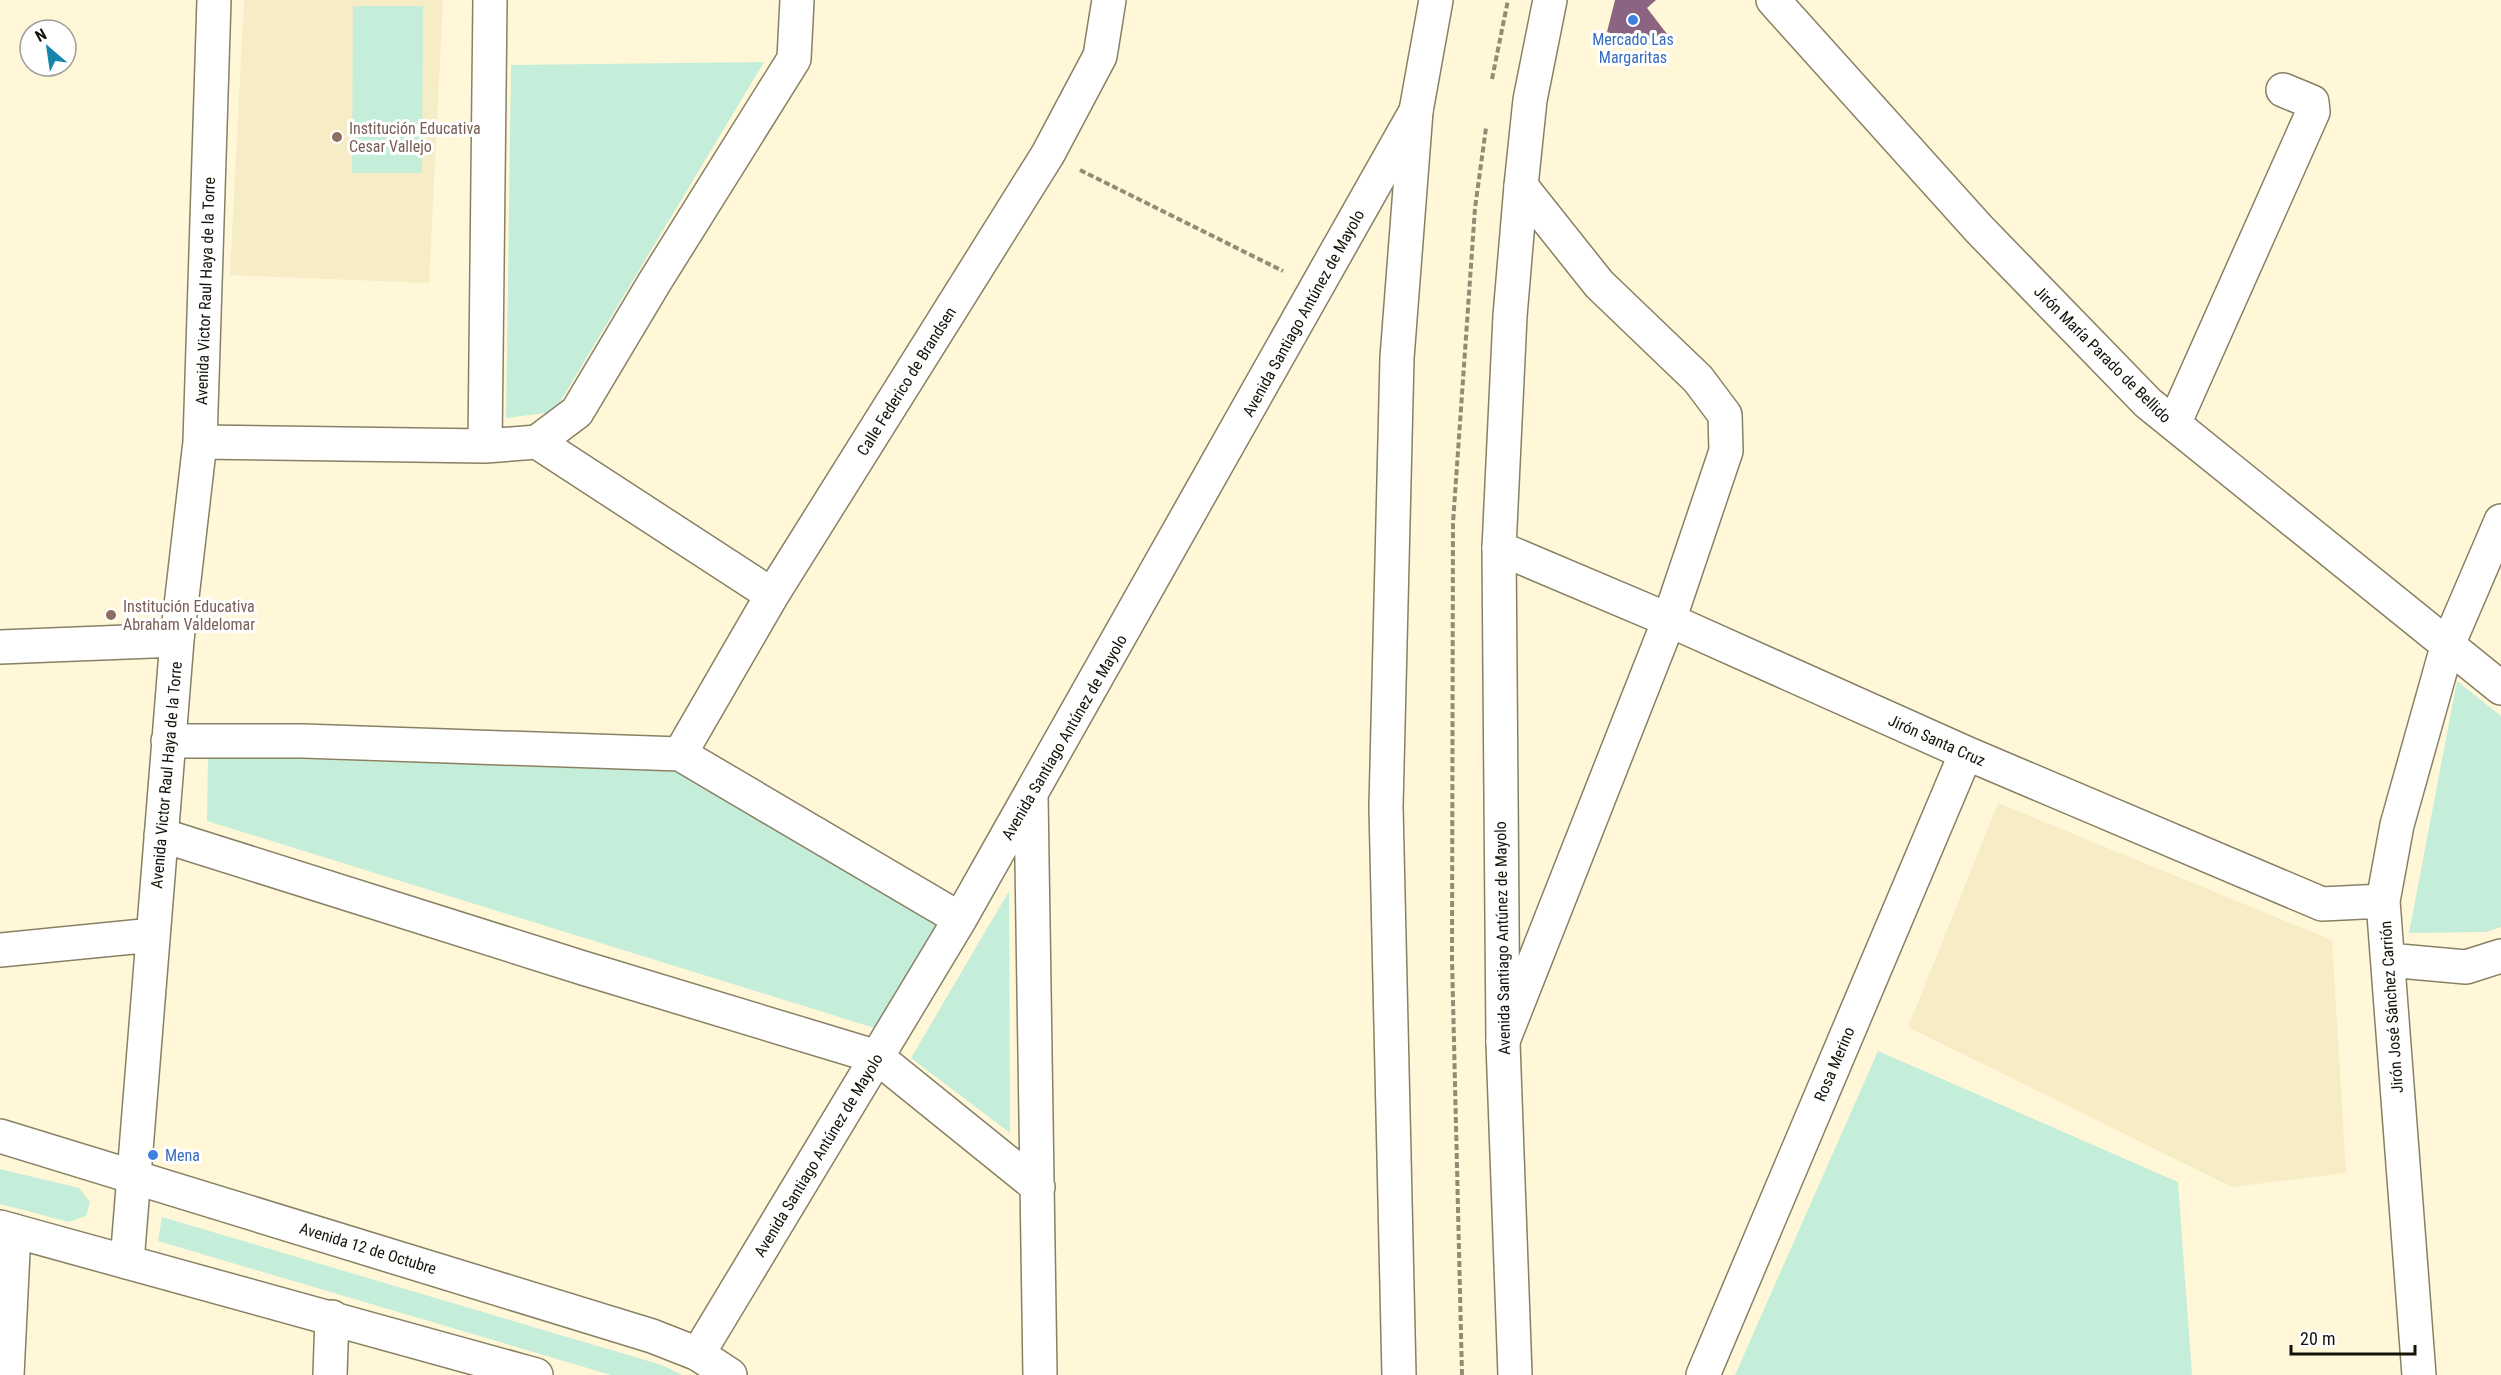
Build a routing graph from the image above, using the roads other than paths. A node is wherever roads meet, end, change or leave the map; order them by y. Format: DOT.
graph roads {
  1 [pos="214,0"];
  2 [pos="489,0"];
  3 [pos="797,0"];
  4 [pos="1109,0"];
  5 [pos="1436,0"];
  6 [pos="1550,0"];
  7 [pos="1773,0"];
  8 [pos="2283,90"];
  9 [pos="1416,111"];
  10 [pos="1521,186"];
  11 [pos="2174,424"];
  12 [pos="200,442"];
  13 [pos="537,442"];
  14 [pos="485,446"];
  15 [pos="2501,521"];
  16 [pos="1499,548"];
  17 [pos="772,595"];
  18 [pos="1669,620"];
  19 [pos="177,639"];
  20 [pos="0,647"];
  21 [pos="2447,647"];
  22 [pos="2501,688"];
  23 [pos="168,741"];
  24 [pos="1966,753"];
  25 [pos="680,754"];
  26 [pos="1031,796"];
  27 [pos="161,835"];
  28 [pos="2383,901"];
  29 [pos="960,919"];
  30 [pos="153,934"];
  31 [pos="0,950"];
  32 [pos="2501,956"];
  33 [pos="2388,960"];
  34 [pos="1503,1043"];
  35 [pos="876,1057"];
  36 [pos="0,1136"];
  37 [pos="134,1176"];
  38 [pos="1038,1187"];
  39 [pos="7,1229"];
  40 [pos="127,1262"];
  41 [pos="332,1317"];
  42 [pos="698,1354"];
  43 [pos="7,1375"];
  44 [pos="330,1375"];
  45 [pos="536,1375"];
  46 [pos="730,1375"];
  47 [pos="1040,1375"];
  48 [pos="1399,1375"];
  49 [pos="1515,1375"];
  50 [pos="1703,1375"];
  51 [pos="2419,1375"];
  1 -- 12 [label="street, Avenida Victor Raul Haya de la Torre"];
  2 -- 14 [label="street"];
  3 -- 13 [label="street"];
  4 -- 17 [label="street, Calle Federico de Brandsen"];
  5 -- 9 [label="street, Avenida Santiago Antúnez de Mayolo"];
  6 -- 10 [label="street, Avenida Santiago Antúnez de Mayolo"];
  7 -- 11 [label="street, Jirón María Parado de Bellido"];
  8 -- 11 [label="street"];
  9 -- 26 [label="street, Avenida Santiago Antúnez de Mayolo"];
  9 -- 48 [label="street, Avenida Santiago Antúnez de Mayolo"];
  10 -- 16 [label="street, Avenida Santiago Antúnez de Mayolo"];
  10 -- 18 [label="street"];
  11 -- 21 [label="street, Jirón María Parado de Bellido"];
  12 -- 14 [label="street"];
  12 -- 19 [label="street, Avenida Victor Raul Haya de la Torre"];
  13 -- 14 [label="street"];
  13 -- 17 [label="street"];
  15 -- 21 [label="street, Jirón José Sánchez Carrión"];
  16 -- 18 [label="street, Jirón Santa Cruz"];
  16 -- 34 [label="street, Avenida Santiago Antúnez de Mayolo"];
  17 -- 25 [label="street, Calle Federico de Brandsen"];
  18 -- 24 [label="street, Jirón Santa Cruz"];
  18 -- 34 [label="street"];
  19 -- 20 [label="street"];
  19 -- 23 [label="street, Avenida Victor Raul Haya de la Torre"];
  21 -- 22 [label="street, Jirón María Parado de Bellido"];
  21 -- 28 [label="street, Jirón José Sánchez Carrión"];
  23 -- 25 [label="street"];
  23 -- 27 [label="street, Avenida Victor Raul Haya de la Torre"];
  24 -- 28 [label="street, Jirón Santa Cruz"];
  24 -- 50 [label="street, Rosa Merino"];
  25 -- 29 [label="street"];
  26 -- 29 [label="street, Avenida Santiago Antúnez de Mayolo"];
  26 -- 38 [label="street"];
  27 -- 30 [label="street, Avenida Victor Raul Haya de la Torre"];
  27 -- 35 [label="street"];
  28 -- 33 [label="street, Jirón José Sánchez Carrión"];
  29 -- 35 [label="street, Avenida Santiago Antúnez de Mayolo"];
  30 -- 31 [label="street"];
  30 -- 37 [label="street, Avenida Victor Raul Haya de la Torre"];
  32 -- 33 [label="street"];
  33 -- 51 [label="street, Jirón José Sánchez Carrión"];
  34 -- 49 [label="street, Avenida Santiago Antúnez de Mayolo"];
  35 -- 38 [label="street"];
  35 -- 42 [label="street, Avenida Santiago Antúnez de Mayolo"];
  36 -- 37 [label="street, Avenida 12 de Octubre"];
  37 -- 40 [label="street, Avenida Victor Raul Haya de la Torre"];
  37 -- 42 [label="street, Avenida 12 de Octubre"];
  38 -- 47 [label="street"];
  39 -- 40 [label="street"];
  39 -- 43 [label="street"];
  40 -- 41 [label="street"];
  41 -- 44 [label="street"];
  41 -- 45 [label="street"];
  42 -- 46 [label="street, Avenida 12 de Octubre"];
}
